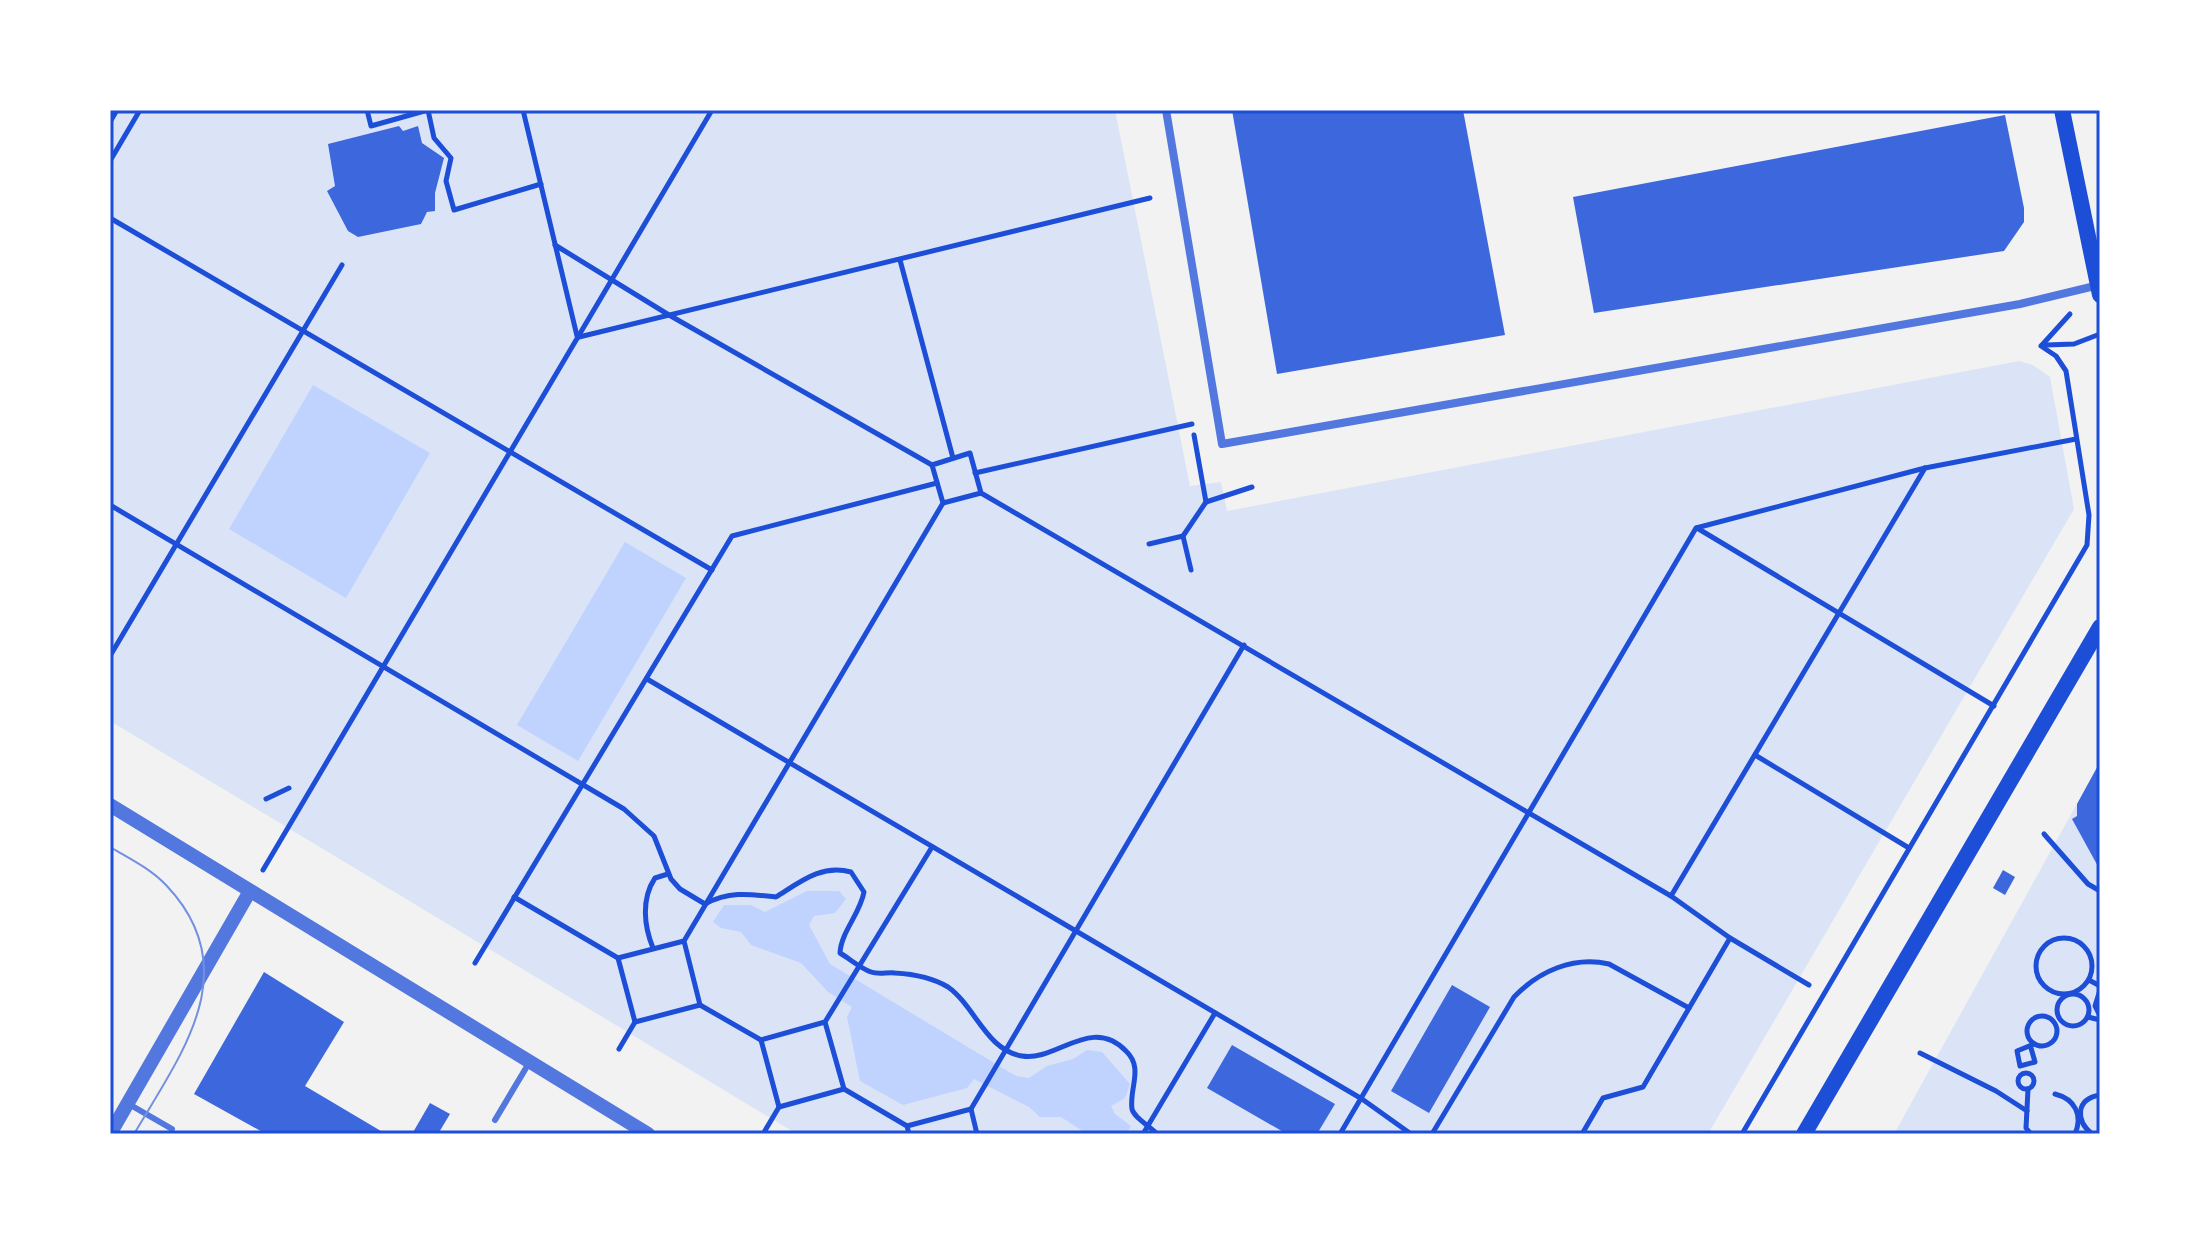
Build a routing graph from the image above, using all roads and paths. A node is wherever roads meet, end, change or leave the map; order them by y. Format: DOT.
graph roads {
  1 [pos="117,110"];
  2 [pos="140,110"];
  3 [pos="367,110"];
  4 [pos="523,110"];
  5 [pos="712,110"];
  6 [pos="1166,110"];
  7 [pos="2062,110"];
  8 [pos="110,122"];
  9 [pos="110,161"];
  10 [pos="541,184"];
  11 [pos="1150,198"];
  12 [pos="110,218"];
  13 [pos="555,245"];
  14 [pos="900,260"];
  15 [pos="342,265"];
  16 [pos="612,279"];
  17 [pos="2099,288"];
  18 [pos="669,315"];
  19 [pos="302,332"];
  20 [pos="2100,334"];
  21 [pos="578,337"];
  22 [pos="1192,424"];
  23 [pos="1194,435"];
  24 [pos="2076,439"];
  25 [pos="509,453"];
  26 [pos="953,458"];
  27 [pos="932,465"];
  28 [pos="1925,468"];
  29 [pos="975,473"];
  30 [pos="937,483"];
  31 [pos="1252,487"];
  32 [pos="981,493"];
  33 [pos="1206,502"];
  34 [pos="943,503"];
  35 [pos="110,505"];
  36 [pos="1696,528"];
  37 [pos="1183,536"];
  38 [pos="1149,544"];
  39 [pos="176,545"];
  40 [pos="712,570"];
  41 [pos="1191,570"];
  42 [pos="1839,612"];
  43 [pos="2100,627"];
  44 [pos="1244,645"];
  45 [pos="110,656"];
  46 [pos="383,668"];
  47 [pos="647,679"];
  48 [pos="1994,706"];
  49 [pos="1755,755"];
  50 [pos="791,763"];
  51 [pos="584,787"];
  52 [pos="289,788"];
  53 [pos="266,799"];
  54 [pos="110,805"];
  55 [pos="1529,813"];
  56 [pos="2044,834"];
  57 [pos="932,847"];
  58 [pos="1909,848"];
  59 [pos="668,874"];
  60 [pos="250,891"];
  61 [pos="2100,891"];
  62 [pos="1671,896"];
  63 [pos="514,897"];
  64 [pos="705,904"];
  65 [pos="1076,930"];
  66 [pos="1730,938"];
  67 [pos="684,941"];
  68 [pos="653,949"];
  69 [pos="618,958"];
  70 [pos="475,963"];
  71 [pos="859,965"];
  72 [pos="2089,980"];
  73 [pos="1809,985"];
  74 [pos="2099,991"];
  75 [pos="2072,994"];
  76 [pos="2087,1000"];
  77 [pos="700,1005"];
  78 [pos="1689,1008"];
  79 [pos="1215,1013"];
  80 [pos="2088,1017"];
  81 [pos="2100,1018"];
  82 [pos="2058,1021"];
  83 [pos="635,1022"];
  84 [pos="825,1022"];
  85 [pos="761,1040"];
  86 [pos="2033,1046"];
  87 [pos="1006,1047"];
  88 [pos="619,1049"];
  89 [pos="1920,1053"];
  90 [pos="529,1063"];
  91 [pos="2026,1070"];
  92 [pos="844,1089"];
  93 [pos="2028,1089"];
  94 [pos="2055,1094"];
  95 [pos="2100,1095"];
  96 [pos="1362,1099"];
  97 [pos="127,1103"];
  98 [pos="779,1107"];
  99 [pos="971,1109"];
  100 [pos="2027,1111"];
  101 [pos="2079,1116"];
  102 [pos="495,1120"];
  103 [pos="1149,1124"];
  104 [pos="907,1126"];
  105 [pos="172,1129"];
  106 [pos="110,1134"];
  107 [pos="648,1134"];
  108 [pos="763,1134"];
  109 [pos="909,1134"];
  110 [pos="977,1134"];
  111 [pos="1143,1134"];
  112 [pos="1157,1134"];
  113 [pos="1340,1134"];
  114 [pos="1411,1134"];
  115 [pos="1432,1134"];
  116 [pos="1582,1134"];
  117 [pos="1742,1134"];
  118 [pos="1804,1134"];
  119 [pos="2031,1134"];
  120 [pos="2075,1134"];
  121 [pos="2092,1134"];
  1 -- 8 [label="path"];
  2 -- 9 [label="path"];
  3 -- 10 [label="path"];
  4 -- 10 [label="path"];
  5 -- 16 [label="path"];
  6 -- 17 [label="street"];
  7 -- 17 [label="main road"];
  10 -- 13 [label="path"];
  11 -- 14 [label="path"];
  12 -- 19 [label="path"];
  13 -- 16 [label="path"];
  13 -- 21 [label="path"];
  14 -- 18 [label="path"];
  14 -- 26 [label="path"];
  15 -- 19 [label="path"];
  16 -- 18 [label="path"];
  16 -- 21 [label="path"];
  18 -- 21 [label="path"];
  18 -- 27 [label="path"];
  19 -- 25 [label="path"];
  19 -- 39 [label="path"];
  20 -- 24 [label="path"];
  21 -- 25 [label="path"];
  22 -- 29 [label="path"];
  23 -- 33 [label="path"];
  24 -- 28 [label="path"];
  24 -- 48 [label="path"];
  25 -- 40 [label="path"];
  25 -- 46 [label="path"];
  26 -- 27 [label="path"];
  26 -- 29 [label="path"];
  27 -- 30 [label="path"];
  28 -- 36 [label="path"];
  28 -- 42 [label="path"];
  29 -- 32 [label="path"];
  30 -- 34 [label="path"];
  30 -- 40 [label="path"];
  31 -- 33 [label="path"];
  32 -- 34 [label="path"];
  32 -- 44 [label="path"];
  33 -- 37 [label="path"];
  34 -- 50 [label="path"];
  35 -- 39 [label="path"];
  36 -- 42 [label="path"];
  36 -- 55 [label="path"];
  37 -- 38 [label="path"];
  37 -- 41 [label="path"];
  39 -- 45 [label="path"];
  39 -- 46 [label="path"];
  40 -- 47 [label="path"];
  42 -- 48 [label="path"];
  42 -- 49 [label="path"];
  43 -- 118 [label="main road"];
  44 -- 55 [label="path"];
  44 -- 65 [label="path"];
  46 -- 51 [label="path"];
  46 -- 60 [label="path"];
  47 -- 50 [label="path"];
  47 -- 51 [label="path"];
  48 -- 58 [label="path"];
  49 -- 58 [label="path"];
  49 -- 62 [label="path"];
  50 -- 57 [label="path"];
  50 -- 64 [label="path"];
  51 -- 59 [label="path"];
  51 -- 63 [label="path"];
  52 -- 53 [label="path"];
  54 -- 60 [label="street"];
  55 -- 62 [label="path"];
  55 -- 96 [label="path"];
  56 -- 61 [label="path"];
  57 -- 65 [label="path"];
  57 -- 71 [label="path"];
  58 -- 117 [label="path"];
  59 -- 64 [label="path"];
  59 -- 68 [label="path"];
  60 -- 90 [label="street"];
  60 -- 97 [label="street"];
  62 -- 66 [label="path"];
  63 -- 69 [label="path"];
  63 -- 70 [label="path"];
  64 -- 67 [label="path"];
  64 -- 71 [label="path"];
  65 -- 79 [label="path"];
  65 -- 87 [label="path"];
  66 -- 73 [label="path"];
  66 -- 78 [label="path"];
  67 -- 68 [label="path"];
  67 -- 77 [label="path"];
  68 -- 69 [label="path"];
  69 -- 83 [label="path"];
  71 -- 84 [label="path"];
  71 -- 87 [label="path"];
  72 -- 74 [label="path"];
  72 -- 75 [label="path"];
  72 -- 75 [label="path"];
  74 -- 76 [label="path"];
  74 -- 81 [label="path"];
  75 -- 76 [label="path"];
  75 -- 82 [label="path"];
  76 -- 80 [label="path"];
  77 -- 83 [label="path"];
  77 -- 85 [label="path"];
  78 -- 115 [label="path"];
  78 -- 116 [label="path"];
  79 -- 96 [label="path"];
  79 -- 103 [label="path"];
  80 -- 81 [label="path"];
  80 -- 82 [label="path"];
  82 -- 86 [label="path"];
  82 -- 86 [label="path"];
  83 -- 88 [label="path"];
  84 -- 85 [label="path"];
  84 -- 92 [label="path"];
  85 -- 98 [label="path"];
  86 -- 91 [label="path"];
  86 -- 91 [label="path"];
  87 -- 99 [label="path"];
  87 -- 103 [label="path"];
  89 -- 100 [label="path"];
  90 -- 102 [label="lane"];
  90 -- 107 [label="street"];
  91 -- 93 [label="path"];
  91 -- 93 [label="path"];
  92 -- 98 [label="path"];
  92 -- 104 [label="path"];
  93 -- 100 [label="path"];
  94 -- 101 [label="path"];
  95 -- 101 [label="path"];
  96 -- 113 [label="path"];
  96 -- 114 [label="path"];
  97 -- 105 [label="lane"];
  97 -- 106 [label="street"];
  98 -- 108 [label="path"];
  99 -- 104 [label="path"];
  99 -- 110 [label="path"];
  100 -- 119 [label="path"];
  101 -- 120 [label="path"];
  101 -- 121 [label="path"];
  103 -- 111 [label="path"];
  103 -- 112 [label="path"];
  104 -- 109 [label="path"];
}
